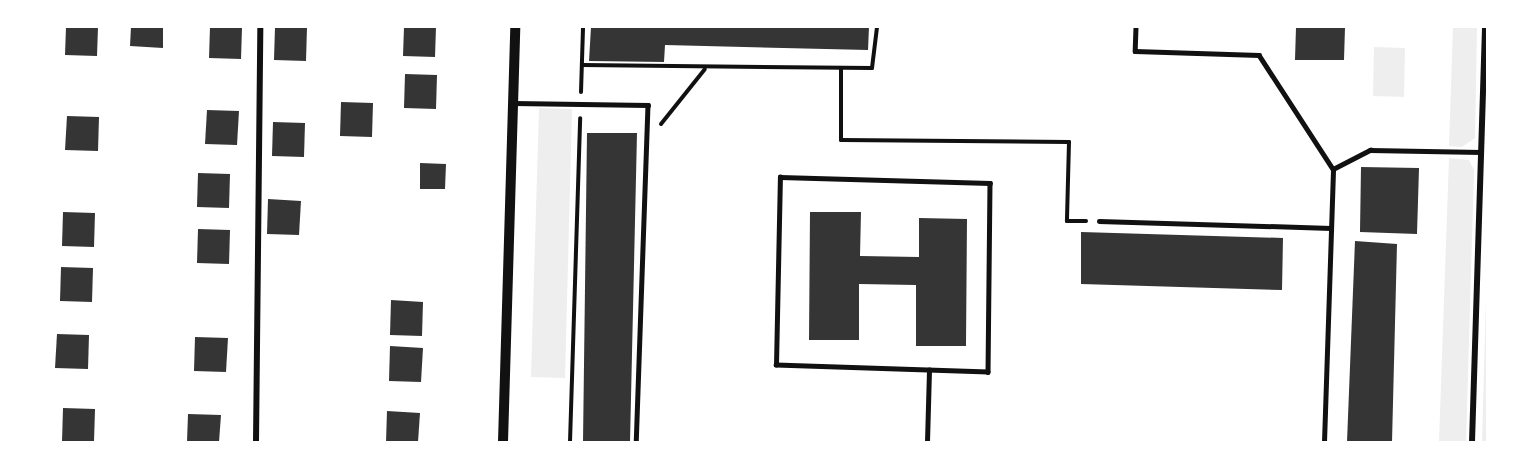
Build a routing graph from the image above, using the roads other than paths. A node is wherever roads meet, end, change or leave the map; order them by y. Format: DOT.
graph roads {
  1 [pos="260,27"];
  2 [pos="515,27"];
  3 [pos="1136,27"];
  4 [pos="1485,27"];
  5 [pos="513,103"];
  6 [pos="1481,152"];
  7 [pos="1333,169"];
  8 [pos="1099,221"];
  9 [pos="1331,228"];
  10 [pos="929,370"];
  11 [pos="256,442"];
  12 [pos="503,442"];
  13 [pos="636,442"];
  14 [pos="927,442"];
  15 [pos="1324,442"];
  16 [pos="1472,442"];
  1 -- 11 [label="street"];
  2 -- 5 [label="street"];
  3 -- 7 [label="lane"];
  4 -- 6 [label="street"];
  5 -- 12 [label="street"];
  5 -- 13 [label="lane"];
  6 -- 7 [label="lane"];
  6 -- 16 [label="street"];
  7 -- 9 [label="lane"];
  8 -- 9 [label="lane"];
  9 -- 15 [label="lane"];
  10 -- 10 [label="lane"];
  10 -- 14 [label="lane"];
}
